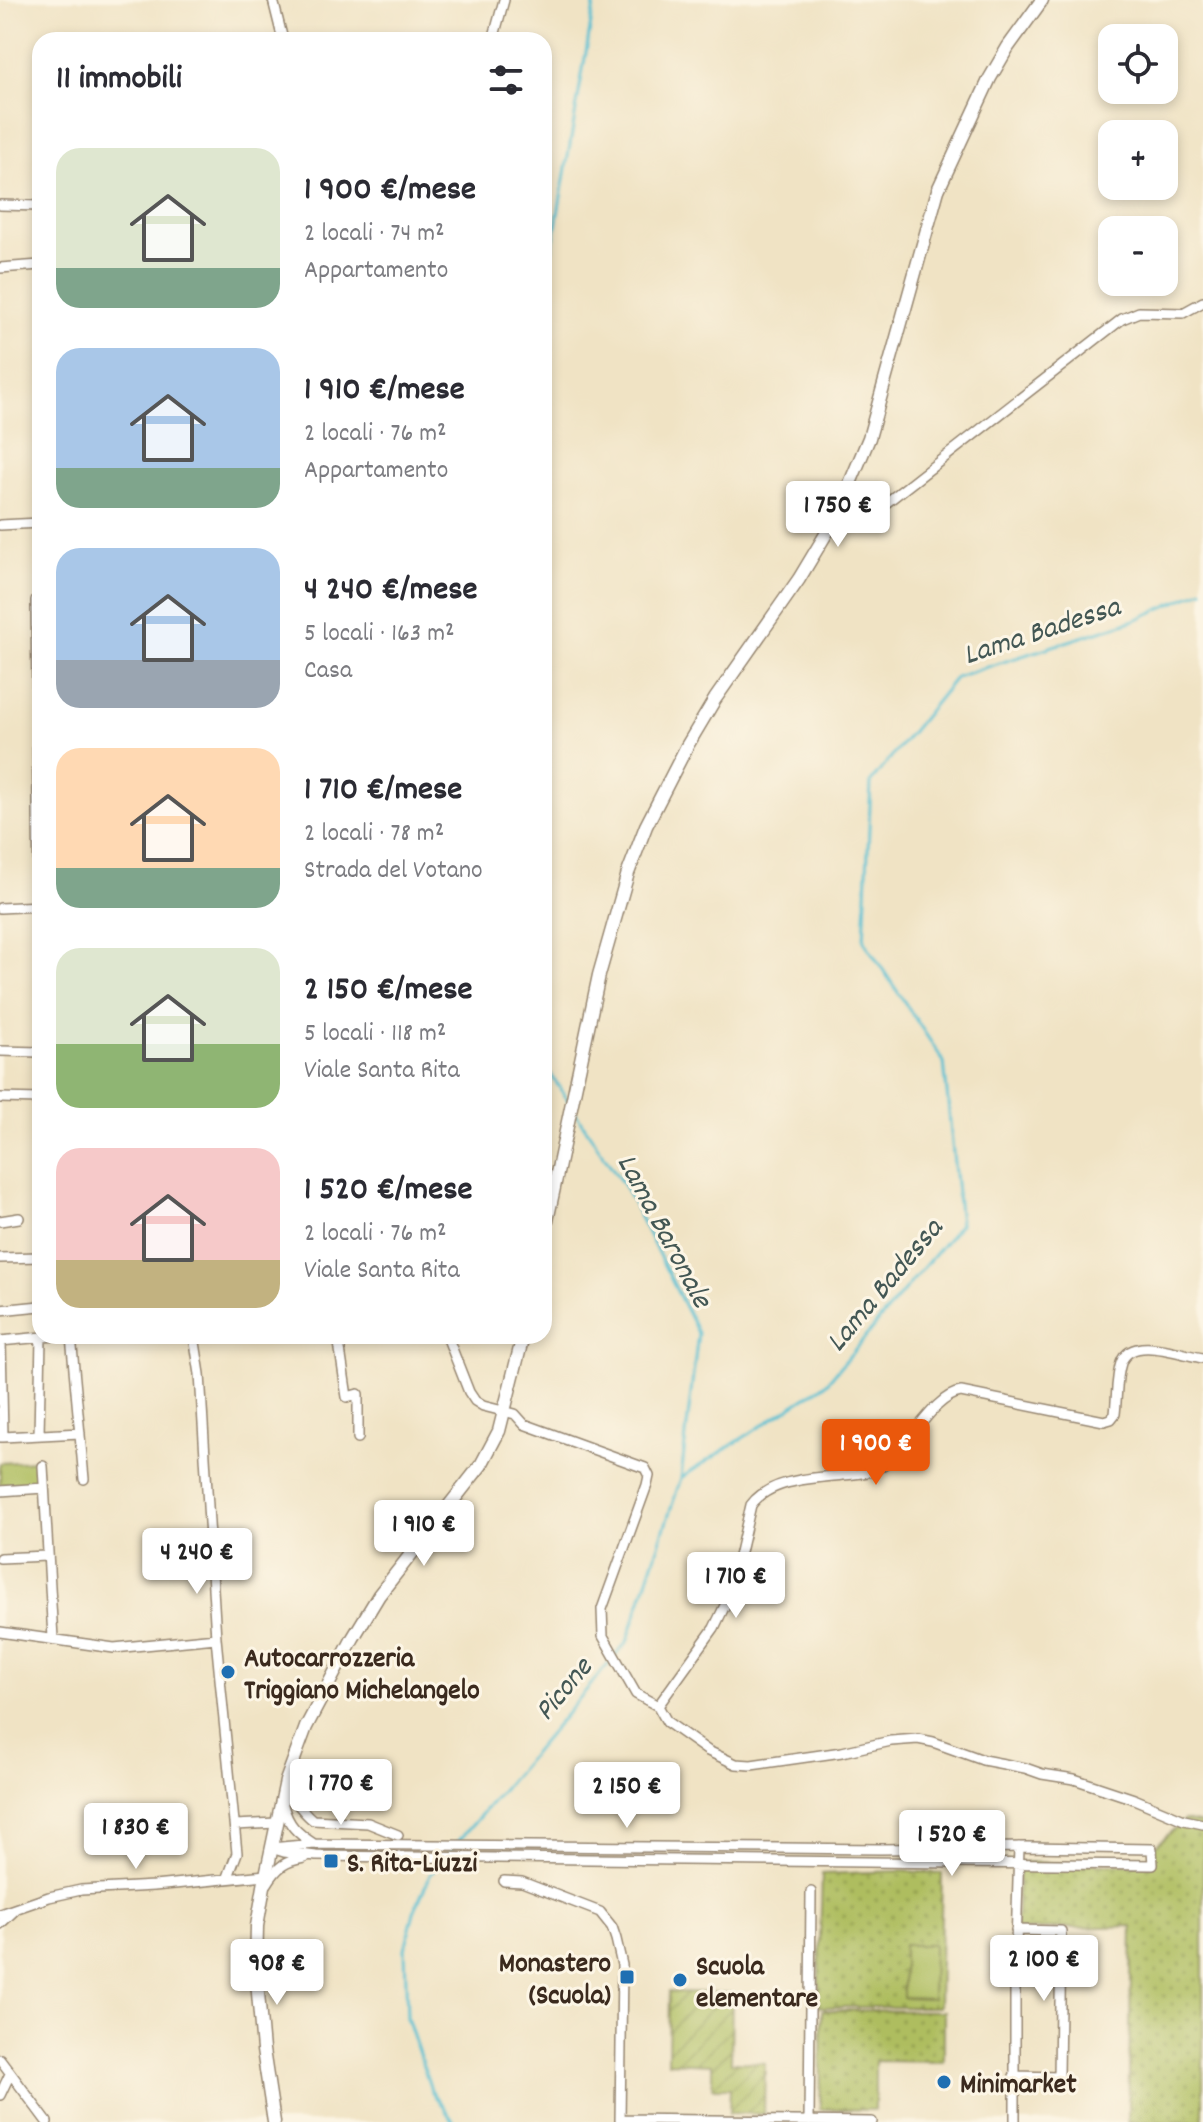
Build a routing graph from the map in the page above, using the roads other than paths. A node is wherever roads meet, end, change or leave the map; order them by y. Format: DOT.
graph roads {
  1 [pos="273,0"];
  2 [pos="504,0"];
  3 [pos="1042,0"];
  4 [pos="281,32"];
  5 [pos="495,32"];
  6 [pos="0,205"];
  7 [pos="32,206"];
  8 [pos="32,266"];
  9 [pos="0,268"];
  10 [pos="1203,302"];
  11 [pos="886,503"];
  12 [pos="32,523"];
  13 [pos="0,525"];
  14 [pos="32,906"];
  15 [pos="0,908"];
  16 [pos="0,1051"];
  17 [pos="32,1052"];
  18 [pos="0,1098"];
  19 [pos="32,1099"];
  20 [pos="552,1196"];
  21 [pos="19,1218"];
  22 [pos="0,1221"];
  23 [pos="32,1257"];
  24 [pos="0,1258"];
  25 [pos="32,1307"];
  26 [pos="0,1310"];
  27 [pos="32,1338"];
  28 [pos="0,1341"];
  29 [pos="41,1344"];
  30 [pos="72,1344"];
  31 [pos="195,1344"];
  32 [pos="339,1344"];
  33 [pos="450,1344"];
  34 [pos="521,1344"];
  35 [pos="1203,1358"];
  36 [pos="506,1412"];
  37 [pos="80,1433"];
  38 [pos="39,1435"];
  39 [pos="2,1437"];
  40 [pos="358,1438"];
  41 [pos="43,1466"];
  42 [pos="84,1479"];
  43 [pos="44,1488"];
  44 [pos="0,1491"];
  45 [pos="47,1556"];
  46 [pos="0,1558"];
  47 [pos="0,1632"];
  48 [pos="53,1638"];
  49 [pos="216,1638"];
  50 [pos="658,1706"];
  51 [pos="283,1797"];
  52 [pos="277,1823"];
  53 [pos="1203,1824"];
  54 [pos="235,1825"];
  55 [pos="398,1835"];
  56 [pos="314,1844"];
  57 [pos="363,1844"];
  58 [pos="1019,1847"];
  59 [pos="271,1848"];
  60 [pos="883,1849"];
  61 [pos="316,1856"];
  62 [pos="363,1856"];
  63 [pos="883,1861"];
  64 [pos="1019,1862"];
  65 [pos="266,1875"];
  66 [pos="228,1877"];
  67 [pos="504,1881"];
  68 [pos="263,1891"];
  69 [pos="811,1892"];
  70 [pos="15,1910"];
  71 [pos="0,1914"];
  72 [pos="0,1924"];
  73 [pos="1016,1930"];
  74 [pos="0,2059"];
  75 [pos="10,2074"];
  76 [pos="1014,2076"];
  77 [pos="0,2095"];
  78 [pos="620,2121"];
  79 [pos="809,2121"];
  80 [pos="47,2122"];
  81 [pos="274,2122"];
  82 [pos="872,2122"];
  83 [pos="1015,2122"];
  1 -- 4 [label="street"];
  2 -- 5 [label="street"];
  3 -- 20 [label="main road"];
  6 -- 7 [label="street"];
  8 -- 9 [label="street"];
  10 -- 11 [label="street"];
  12 -- 13 [label="street"];
  14 -- 15 [label="street"];
  16 -- 17 [label="street"];
  18 -- 19 [label="street"];
  21 -- 22 [label="street"];
  23 -- 24 [label="street"];
  25 -- 26 [label="street"];
  27 -- 28 [label="street"];
  28 -- 39 [label="street"];
  29 -- 38 [label="street"];
  30 -- 37 [label="street"];
  31 -- 49 [label="street"];
  32 -- 40 [label="street"];
  33 -- 36 [label="street"];
  34 -- 36 [label="main road"];
  35 -- 50 [label="street"];
  36 -- 50 [label="street"];
  36 -- 51 [label="main road"];
  37 -- 38 [label="street"];
  37 -- 42 [label="street"];
  38 -- 39 [label="street"];
  41 -- 43 [label="street"];
  43 -- 44 [label="street"];
  43 -- 45 [label="street"];
  45 -- 46 [label="street"];
  45 -- 48 [label="street"];
  47 -- 48 [label="street"];
  48 -- 49 [label="street"];
  49 -- 54 [label="street"];
  50 -- 53 [label="street"];
  51 -- 52 [label="main road"];
  51 -- 55 [label="street"];
  51 -- 56 [label="street"];
  52 -- 54 [label="street"];
  52 -- 59 [label="main road"];
  54 -- 66 [label="street"];
  56 -- 57 [label="street"];
  56 -- 59 [label="street"];
  57 -- 60 [label="street"];
  57 -- 62 [label="street"];
  58 -- 60 [label="street"];
  58 -- 64 [label="street"];
  58 -- 64 [label="street"];
  59 -- 61 [label="street"];
  59 -- 65 [label="main road"];
  60 -- 63 [label="street"];
  61 -- 62 [label="street"];
  61 -- 68 [label="street"];
  62 -- 63 [label="street"];
  63 -- 64 [label="street"];
  64 -- 73 [label="street"];
  65 -- 66 [label="street"];
  65 -- 68 [label="main road"];
  66 -- 70 [label="street"];
  67 -- 78 [label="street"];
  68 -- 81 [label="main road"];
  69 -- 79 [label="street"];
  70 -- 71 [label="street"];
  70 -- 72 [label="street"];
  73 -- 76 [label="street"];
  73 -- 76 [label="street"];
  74 -- 75 [label="street"];
  75 -- 77 [label="street"];
  75 -- 80 [label="street"];
  76 -- 83 [label="street"];
  78 -- 79 [label="street"];
  79 -- 82 [label="street"];
}
